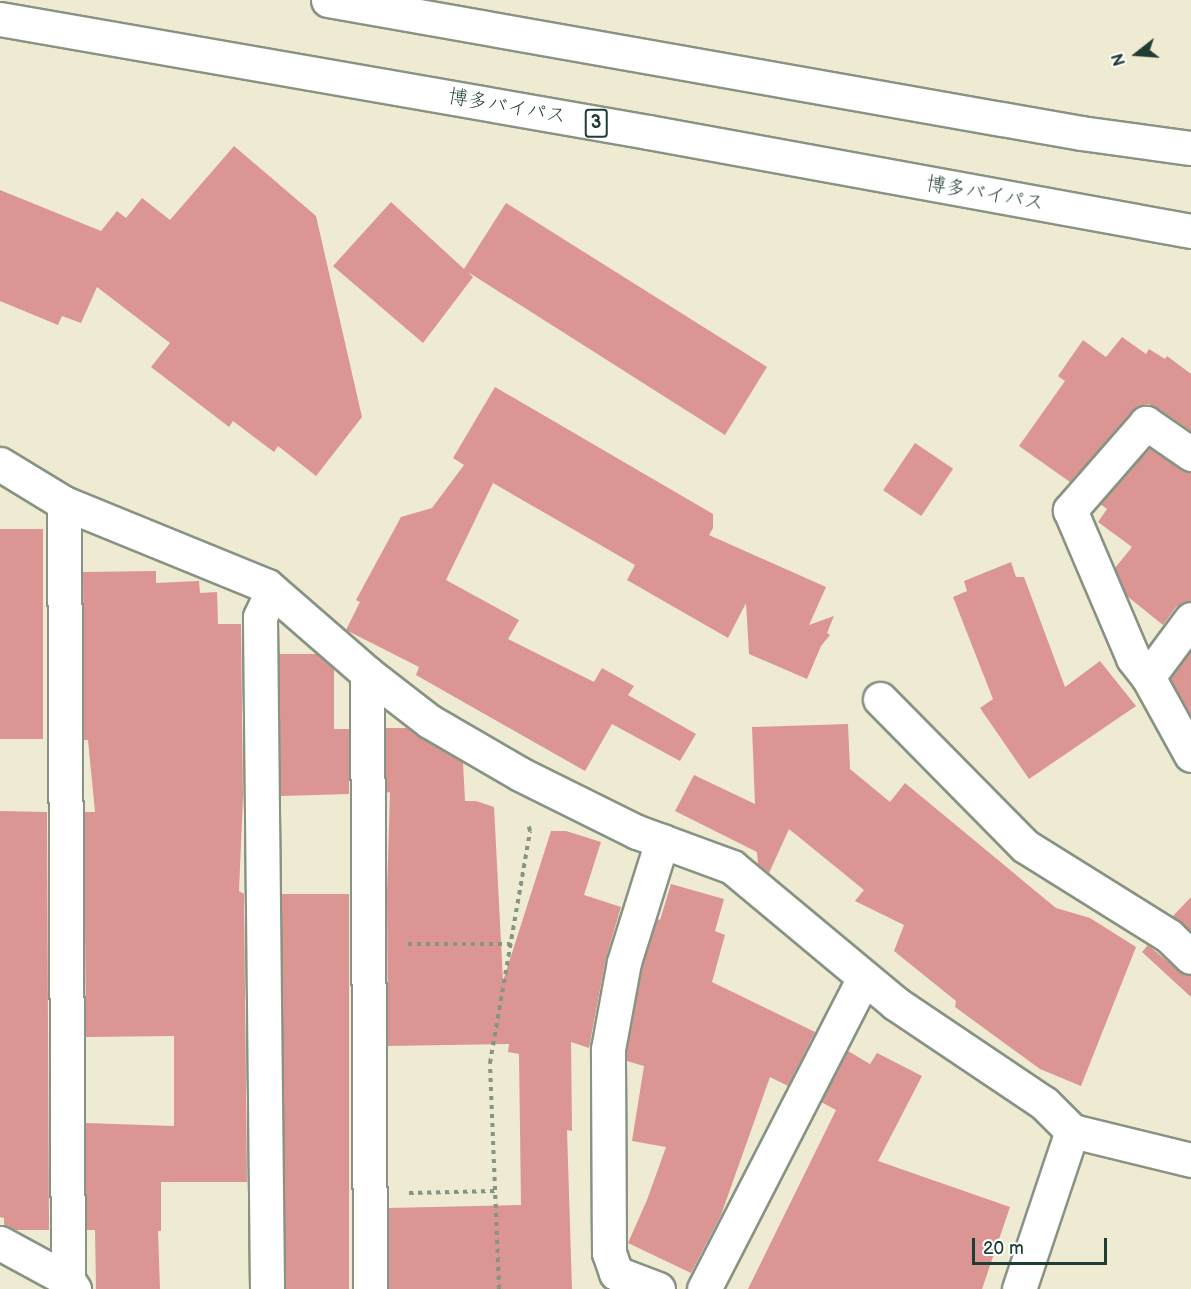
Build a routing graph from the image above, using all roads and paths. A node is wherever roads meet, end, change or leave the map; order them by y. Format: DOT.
graph roads {
  1 [pos="328,0"];
  2 [pos="0,19"];
  3 [pos="1191,148"];
  4 [pos="1191,231"];
  5 [pos="1191,454"];
  6 [pos="0,464"];
  7 [pos="64,503"];
  8 [pos="272,591"];
  9 [pos="1191,619"];
  10 [pos="367,673"];
  11 [pos="1148,677"];
  12 [pos="880,699"];
  13 [pos="1191,754"];
  14 [pos="520,774"];
  15 [pos="662,841"];
  16 [pos="510,944"];
  17 [pos="368,945"];
  18 [pos="1191,957"];
  19 [pos="864,978"];
  20 [pos="1072,1131"];
  21 [pos="1191,1160"];
  22 [pos="495,1191"];
  23 [pos="369,1194"];
  24 [pos="0,1243"];
  25 [pos="71,1285"];
  26 [pos="267,1289"];
  27 [pos="370,1289"];
  28 [pos="499,1289"];
  29 [pos="658,1289"];
  30 [pos="704,1289"];
  31 [pos="1018,1289"];
  1 -- 3 [label="main road"];
  2 -- 4 [label="main road, 博多バイパス / 3"];
  5 -- 11 [label="main road"];
  6 -- 7 [label="main road"];
  7 -- 8 [label="main road"];
  7 -- 25 [label="main road"];
  8 -- 10 [label="main road"];
  8 -- 26 [label="main road"];
  9 -- 11 [label="main road"];
  10 -- 14 [label="main road"];
  10 -- 17 [label="main road"];
  11 -- 13 [label="main road"];
  12 -- 18 [label="main road"];
  14 -- 15 [label="main road"];
  14 -- 16 [label="path"];
  15 -- 19 [label="main road"];
  15 -- 29 [label="main road"];
  16 -- 17 [label="path"];
  16 -- 22 [label="path"];
  17 -- 23 [label="main road"];
  19 -- 20 [label="main road"];
  19 -- 30 [label="main road"];
  20 -- 21 [label="main road"];
  20 -- 31 [label="main road"];
  22 -- 23 [label="path"];
  22 -- 28 [label="path"];
  23 -- 27 [label="main road"];
  24 -- 25 [label="main road"];
}
